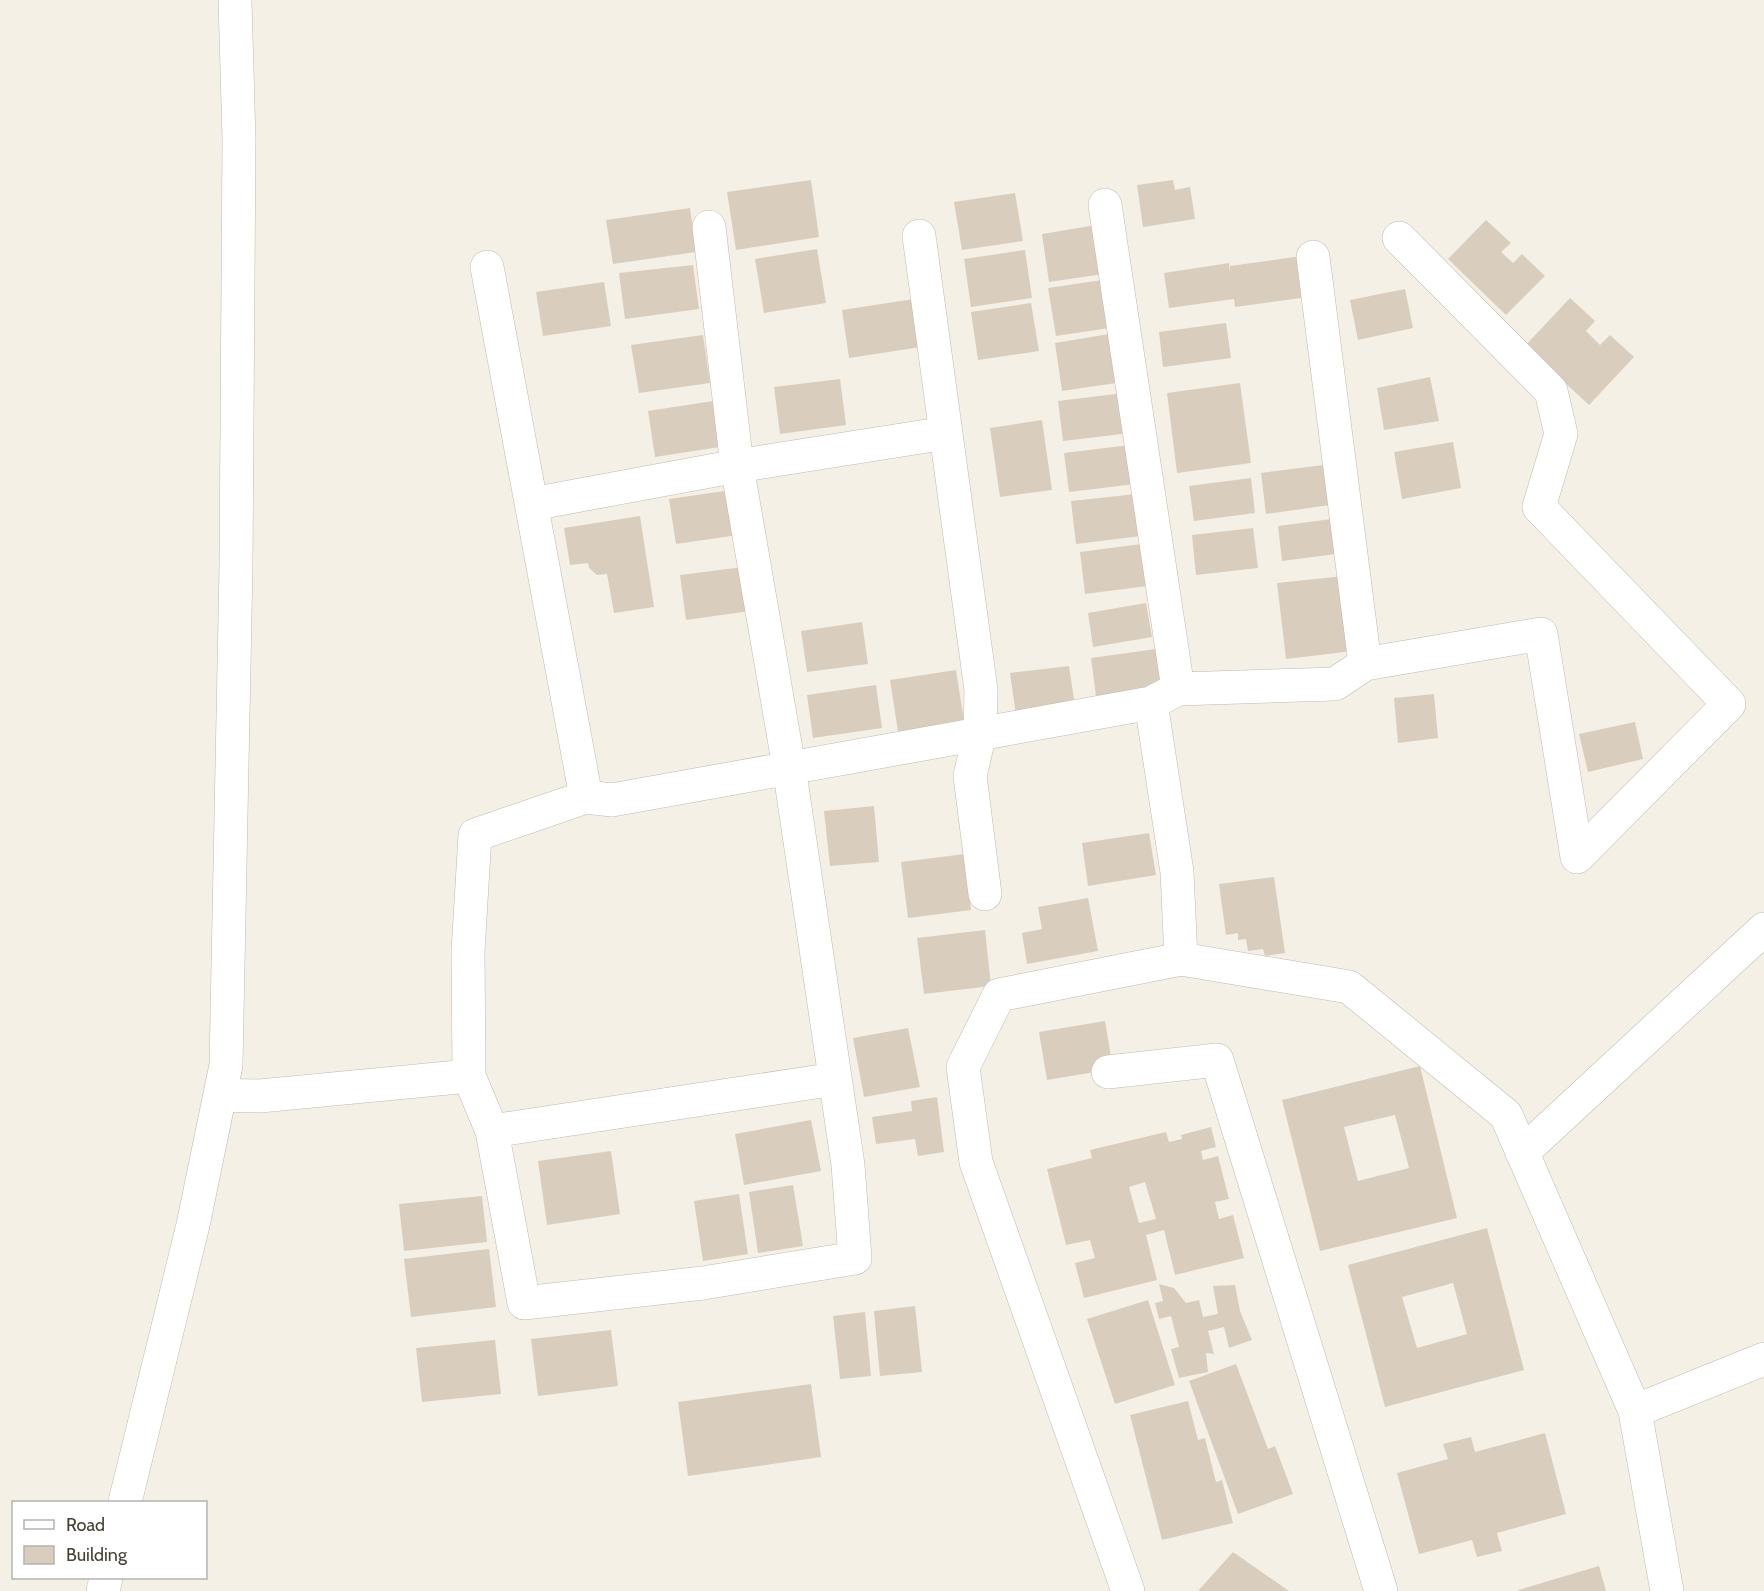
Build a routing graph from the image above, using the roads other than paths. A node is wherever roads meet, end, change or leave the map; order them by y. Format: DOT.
graph roads {
  1 [pos="235,0"];
  2 [pos="1105,205"];
  3 [pos="709,227"];
  4 [pos="919,236"];
  5 [pos="1399,238"];
  6 [pos="1313,257"];
  7 [pos="487,267"];
  8 [pos="946,433"];
  9 [pos="737,465"];
  10 [pos="532,504"];
  11 [pos="1365,664"];
  12 [pos="1165,696"];
  13 [pos="980,733"];
  14 [pos="789,767"];
  15 [pos="586,797"];
  16 [pos="985,894"];
  17 [pos="1764,929"];
  18 [pos="1181,958"];
  19 [pos="1108,1072"];
  20 [pos="469,1076"];
  21 [pos="835,1079"];
  22 [pos="220,1095"];
  23 [pos="492,1131"];
  24 [pos="1522,1153"];
  25 [pos="1764,1359"];
  26 [pos="1635,1412"];
  27 [pos="125,1501"];
  28 [pos="1128,1591"];
  29 [pos="1381,1591"];
  30 [pos="1667,1591"];
  1 -- 22 [label="street"];
  2 -- 12 [label="street"];
  3 -- 9 [label="street"];
  4 -- 8 [label="street"];
  5 -- 11 [label="street"];
  6 -- 11 [label="street"];
  7 -- 10 [label="street"];
  8 -- 9 [label="street"];
  8 -- 13 [label="street"];
  9 -- 10 [label="street"];
  9 -- 14 [label="street"];
  10 -- 15 [label="street"];
  11 -- 12 [label="street"];
  12 -- 13 [label="street"];
  12 -- 18 [label="street"];
  13 -- 14 [label="street"];
  13 -- 16 [label="street"];
  14 -- 15 [label="street"];
  14 -- 21 [label="street"];
  15 -- 20 [label="street"];
  17 -- 24 [label="street"];
  18 -- 24 [label="street"];
  18 -- 28 [label="street"];
  19 -- 29 [label="street"];
  20 -- 22 [label="street"];
  20 -- 23 [label="street"];
  21 -- 23 [label="street"];
  21 -- 23 [label="street"];
  22 -- 27 [label="street"];
  24 -- 26 [label="street"];
  25 -- 26 [label="street"];
  26 -- 30 [label="street"];
}
